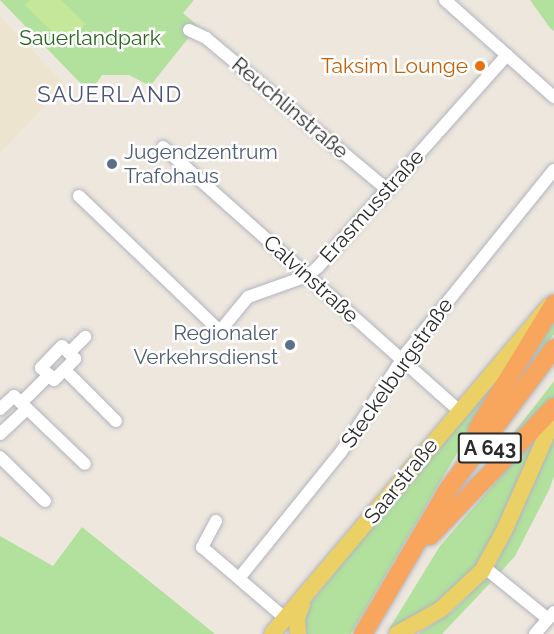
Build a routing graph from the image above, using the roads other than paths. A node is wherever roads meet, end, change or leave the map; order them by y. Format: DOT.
graph roads {
  1 [pos="445,0"];
  2 [pos="189,30"];
  3 [pos="507,55"];
  4 [pos="554,97"];
  5 [pos="163,147"];
  6 [pos="554,170"];
  7 [pos="388,189"];
  8 [pos="79,196"];
  9 [pos="307,276"];
  10 [pos="554,302"];
  11 [pos="86,337"];
  12 [pos="554,348"];
  13 [pos="69,353"];
  14 [pos="401,362"];
  15 [pos="554,364"];
  16 [pos="65,370"];
  17 [pos="48,375"];
  18 [pos="24,406"];
  19 [pos="554,407"];
  20 [pos="0,409"];
  21 [pos="459,411"];
  22 [pos="554,418"];
  23 [pos="116,421"];
  24 [pos="0,434"];
  25 [pos="0,457"];
  26 [pos="85,464"];
  27 [pos="448,488"];
  28 [pos="45,501"];
  29 [pos="216,521"];
  30 [pos="430,536"];
  31 [pos="484,567"];
  32 [pos="240,577"];
  33 [pos="310,592"];
  34 [pos="551,615"];
  35 [pos="286,619"];
  36 [pos="403,631"];
  37 [pos="299,633"];
  38 [pos="272,634"];
  39 [pos="363,634"];
  40 [pos="374,634"];
  41 [pos="535,634"];
  1 -- 3 [label="street"];
  2 -- 7 [label="street, Reuchlinstraße"];
  3 -- 4 [label="street"];
  3 -- 7 [label="street, Erasmusstraße"];
  5 -- 9 [label="street, Calvinstraße"];
  6 -- 14 [label="street, Steckelburgstraße"];
  7 -- 9 [label="street, Erasmusstraße"];
  8 -- 9 [label="street, Erasmusstraße"];
  9 -- 14 [label="street, Calvinstraße"];
  10 -- 21 [label="main road, Saarstraße"];
  10 -- 27 [label="highway"];
  11 -- 13 [label="street"];
  12 -- 27 [label="highway, A 643"];
  13 -- 16 [label="street"];
  13 -- 17 [label="street"];
  14 -- 21 [label="street, Calvinstraße"];
  14 -- 32 [label="street, Steckelburgstraße"];
  15 -- 30 [label="highway, A 643"];
  16 -- 17 [label="street"];
  16 -- 23 [label="street"];
  17 -- 18 [label="street"];
  18 -- 20 [label="street"];
  18 -- 24 [label="street"];
  18 -- 26 [label="street"];
  19 -- 30 [label="highway"];
  21 -- 33 [label="main road, Saarstraße"];
  22 -- 31 [label="main road"];
  25 -- 28 [label="street"];
  27 -- 39 [label="highway, A 643"];
  29 -- 32 [label="street"];
  30 -- 40 [label="highway, A 643"];
  31 -- 34 [label="street"];
  31 -- 36 [label="main road"];
  32 -- 35 [label="street"];
  33 -- 35 [label="main road, Saarstraße"];
  33 -- 37 [label="main road"];
  34 -- 41 [label="street"];
  35 -- 37 [label="main road"];
  35 -- 38 [label="main road, Saarstraße"];
}
